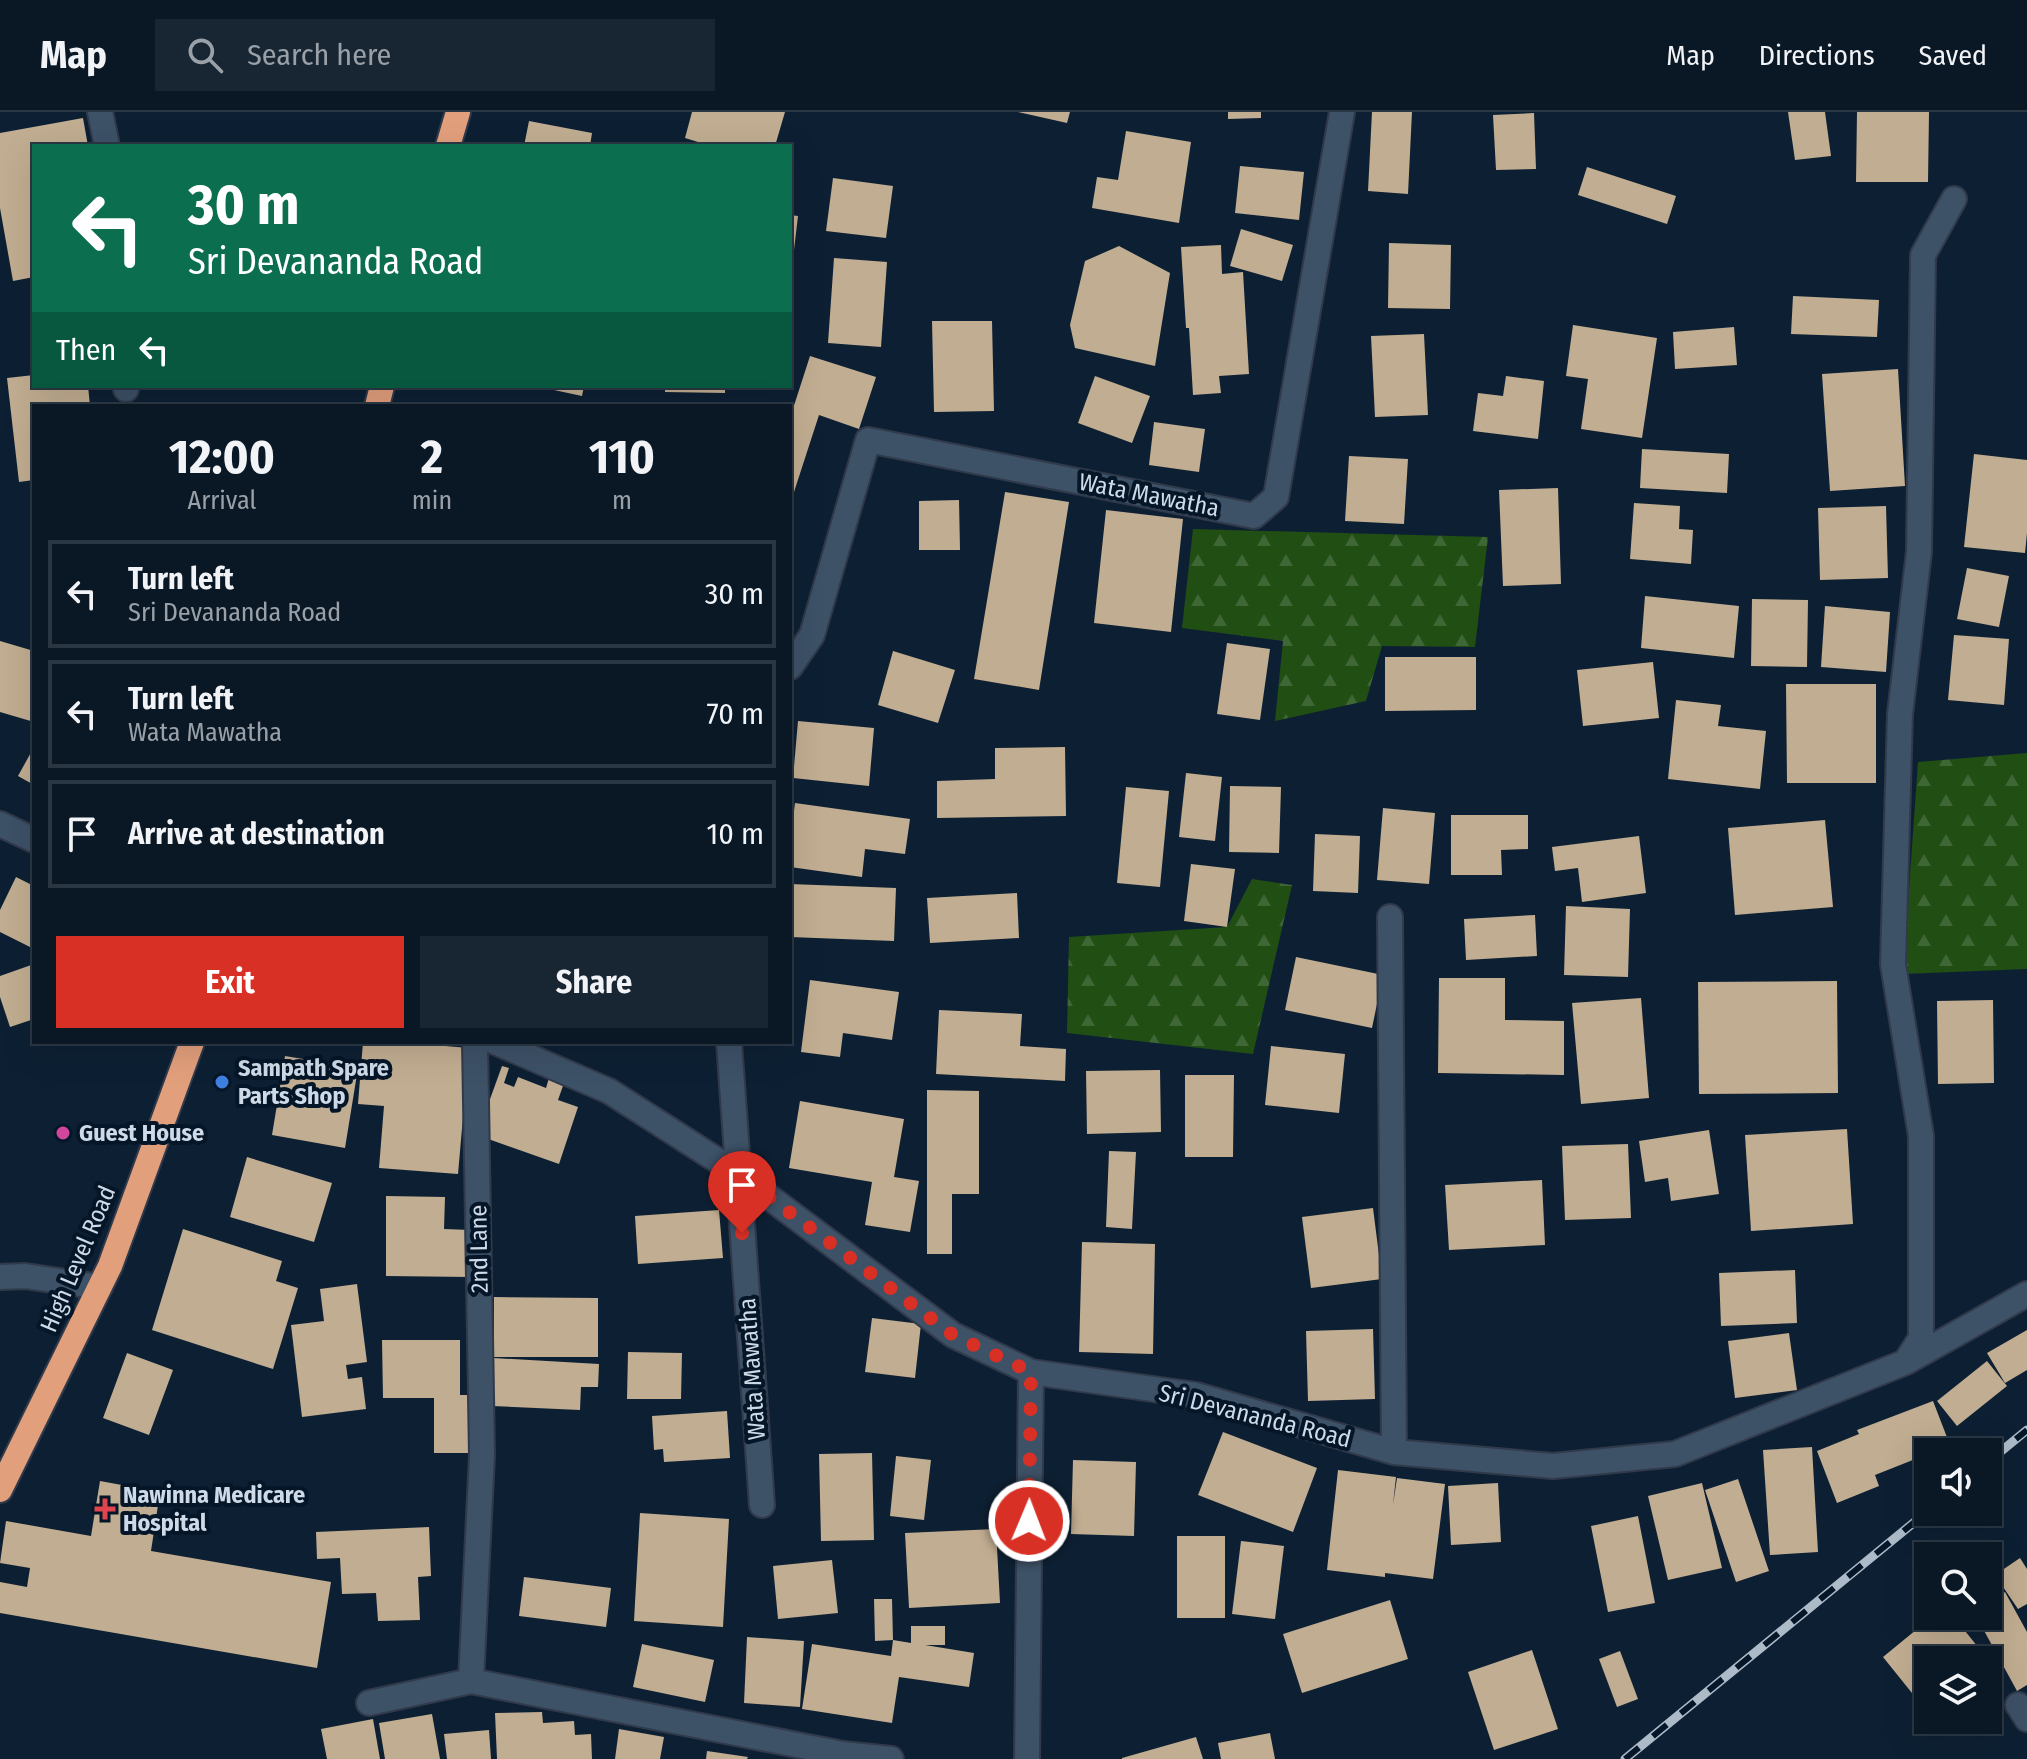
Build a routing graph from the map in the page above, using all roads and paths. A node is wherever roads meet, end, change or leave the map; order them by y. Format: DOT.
graph roads {
  1 [pos="100,112"];
  2 [pos="458,112"];
  3 [pos="1342,112"];
  4 [pos="107,144"];
  5 [pos="449,144"];
  6 [pos="1954,199"];
  7 [pos="792,664"];
  8 [pos="0,824"];
  9 [pos="32,839"];
  10 [pos="1390,917"];
  11 [pos="191,1044"];
  12 [pos="475,1044"];
  13 [pos="500,1044"];
  14 [pos="729,1044"];
  15 [pos="737,1173"];
  16 [pos="0,1277"];
  17 [pos="100,1287"];
  18 [pos="2027,1294"];
  19 [pos="1906,1362"];
  20 [pos="1031,1372"];
  21 [pos="1394,1452"];
  22 [pos="0,1490"];
  23 [pos="762,1505"];
  24 [pos="471,1681"];
  25 [pos="369,1703"];
  26 [pos="891,1759"];
  27 [pos="1027,1759"];
  1 -- 4 [label="street"];
  2 -- 5 [label="highway"];
  3 -- 7 [label="street, Wata Mawatha"];
  6 -- 19 [label="street"];
  8 -- 9 [label="street"];
  10 -- 21 [label="street"];
  11 -- 17 [label="highway, High Level Road"];
  12 -- 24 [label="street, 2nd Lane"];
  13 -- 15 [label="street, Sri Devananda Road"];
  14 -- 15 [label="street, Wata Mawatha"];
  15 -- 20 [label="street, Sri Devananda Road"];
  15 -- 23 [label="street, Wata Mawatha"];
  16 -- 17 [label="street"];
  17 -- 22 [label="highway, High Level Road"];
  18 -- 19 [label="street, Sri Devananda Road"];
  19 -- 21 [label="street, Sri Devananda Road"];
  20 -- 21 [label="street, Sri Devananda Road"];
  20 -- 27 [label="street"];
  24 -- 25 [label="street"];
  24 -- 26 [label="street"];
}
